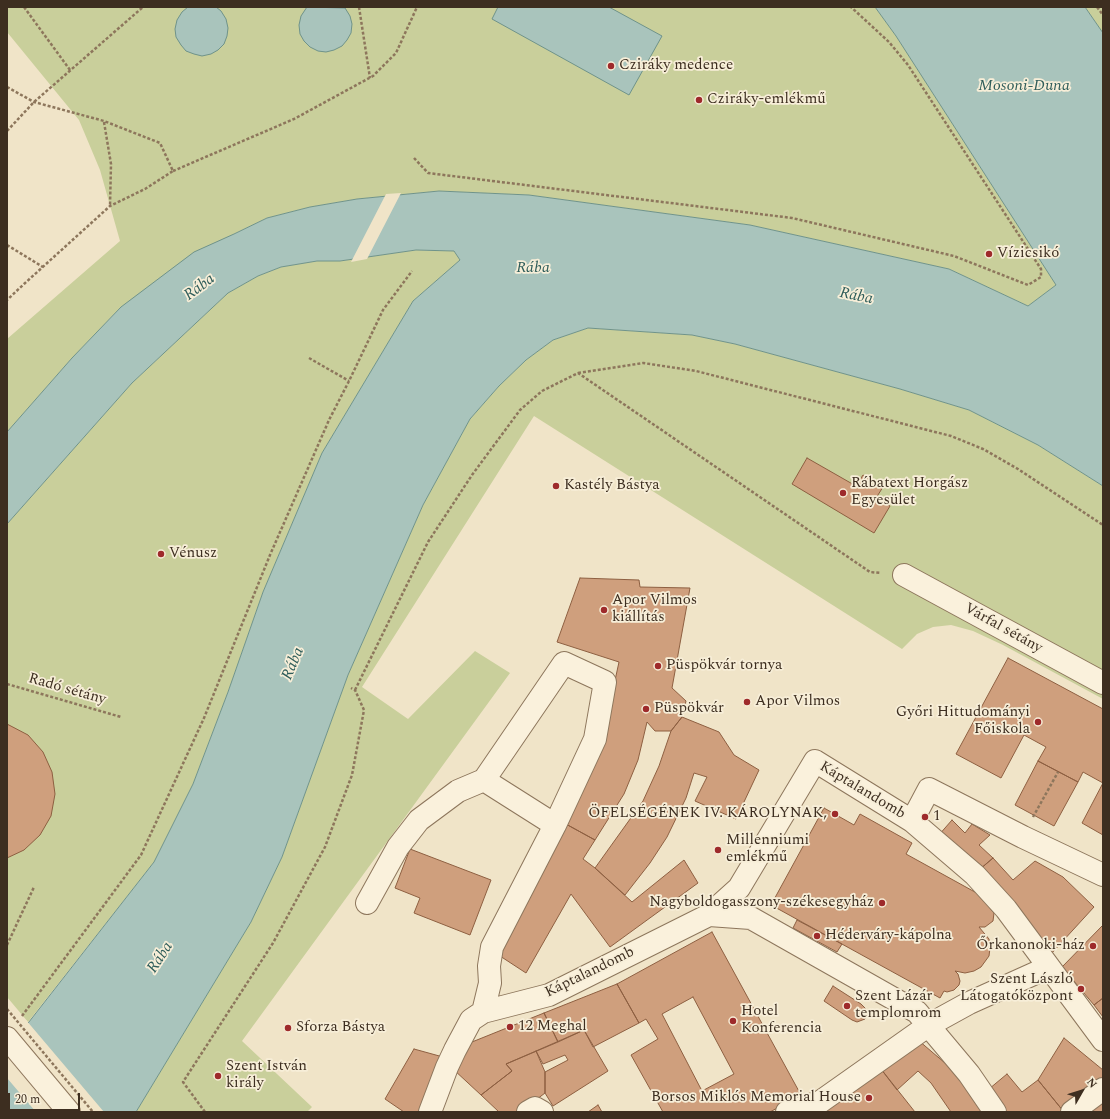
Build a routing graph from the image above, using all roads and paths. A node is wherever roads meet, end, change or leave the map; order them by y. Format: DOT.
graph roads {
  1 [pos="24,7"];
  2 [pos="143,7"];
  3 [pos="360,7"];
  4 [pos="417,7"];
  5 [pos="851,7"];
  6 [pos="1097,7"];
  7 [pos="1103,16"];
  8 [pos="70,70"];
  9 [pos="370,78"];
  10 [pos="7,87"];
  11 [pos="34,102"];
  12 [pos="104,121"];
  13 [pos="7,131"];
  14 [pos="414,158"];
  15 [pos="173,171"];
  16 [pos="110,206"];
  17 [pos="7,245"];
  18 [pos="43,267"];
  19 [pos="412,271"];
  20 [pos="7,300"];
  21 [pos="308,358"];
  22 [pos="578,373"];
  23 [pos="349,381"];
  24 [pos="1103,525"];
  25 [pos="904,575"];
  26 [pos="1103,683"];
  27 [pos="7,684"];
  28 [pos="351,688"];
  29 [pos="355,690"];
  30 [pos="121,717"];
  31 [pos="1058,772"];
  32 [pos="484,780"];
  33 [pos="912,821"];
  34 [pos="555,825"];
  35 [pos="1023,837"];
  36 [pos="1103,875"];
  37 [pos="34,887"];
  38 [pos="367,902"];
  39 [pos="709,915"];
  40 [pos="7,945"];
  41 [pos="1048,967"];
  42 [pos="7,1009"];
  43 [pos="483,1012"];
  44 [pos="22,1016"];
  45 [pos="929,1025"];
  46 [pos="7,1038"];
  47 [pos="1103,1040"];
  48 [pos="1103,1089"];
  49 [pos="69,1112"];
  50 [pos="93,1112"];
  51 [pos="205,1112"];
  52 [pos="430,1112"];
  53 [pos="528,1112"];
  54 [pos="542,1112"];
  55 [pos="787,1112"];
  56 [pos="995,1112"];
  57 [pos="1072,1112"];
  1 -- 8 [label="path"];
  2 -- 8 [label="path"];
  3 -- 9 [label="path"];
  4 -- 9 [label="path"];
  5 -- 14 [label="path"];
  6 -- 7 [label="path"];
  8 -- 11 [label="path"];
  9 -- 15 [label="path"];
  10 -- 11 [label="path"];
  11 -- 12 [label="path"];
  11 -- 13 [label="path"];
  12 -- 15 [label="path"];
  12 -- 16 [label="path"];
  15 -- 16 [label="path"];
  16 -- 18 [label="path"];
  17 -- 18 [label="path"];
  18 -- 20 [label="path"];
  19 -- 23 [label="path"];
  21 -- 23 [label="path"];
  22 -- 24 [label="path"];
  22 -- 25 [label="path"];
  22 -- 29 [label="path"];
  23 -- 44 [label="path"];
  25 -- 26 [label="street, Várfal sétány"];
  27 -- 30 [label="path, Radó sétány"];
  28 -- 29 [label="path"];
  29 -- 51 [label="path"];
  31 -- 35 [label="path"];
  32 -- 34 [label="street"];
  32 -- 34 [label="street"];
  32 -- 38 [label="street"];
  33 -- 35 [label="street, Káptalandomb"];
  33 -- 39 [label="street, Káptalandomb"];
  33 -- 41 [label="street, Káptalandomb"];
  34 -- 43 [label="street"];
  35 -- 36 [label="street, Káptalandomb"];
  37 -- 40 [label="path"];
  39 -- 43 [label="street, Káptalandomb"];
  39 -- 45 [label="street"];
  41 -- 45 [label="street"];
  41 -- 47 [label="street, Káptalandomb"];
  42 -- 50 [label="path, bridge"];
  43 -- 52 [label="street, Káptalandomb"];
  45 -- 55 [label="street"];
  45 -- 56 [label="street"];
  46 -- 49 [label="street"];
  48 -- 57 [label="street"];
  53 -- 54 [label="street"];
}
